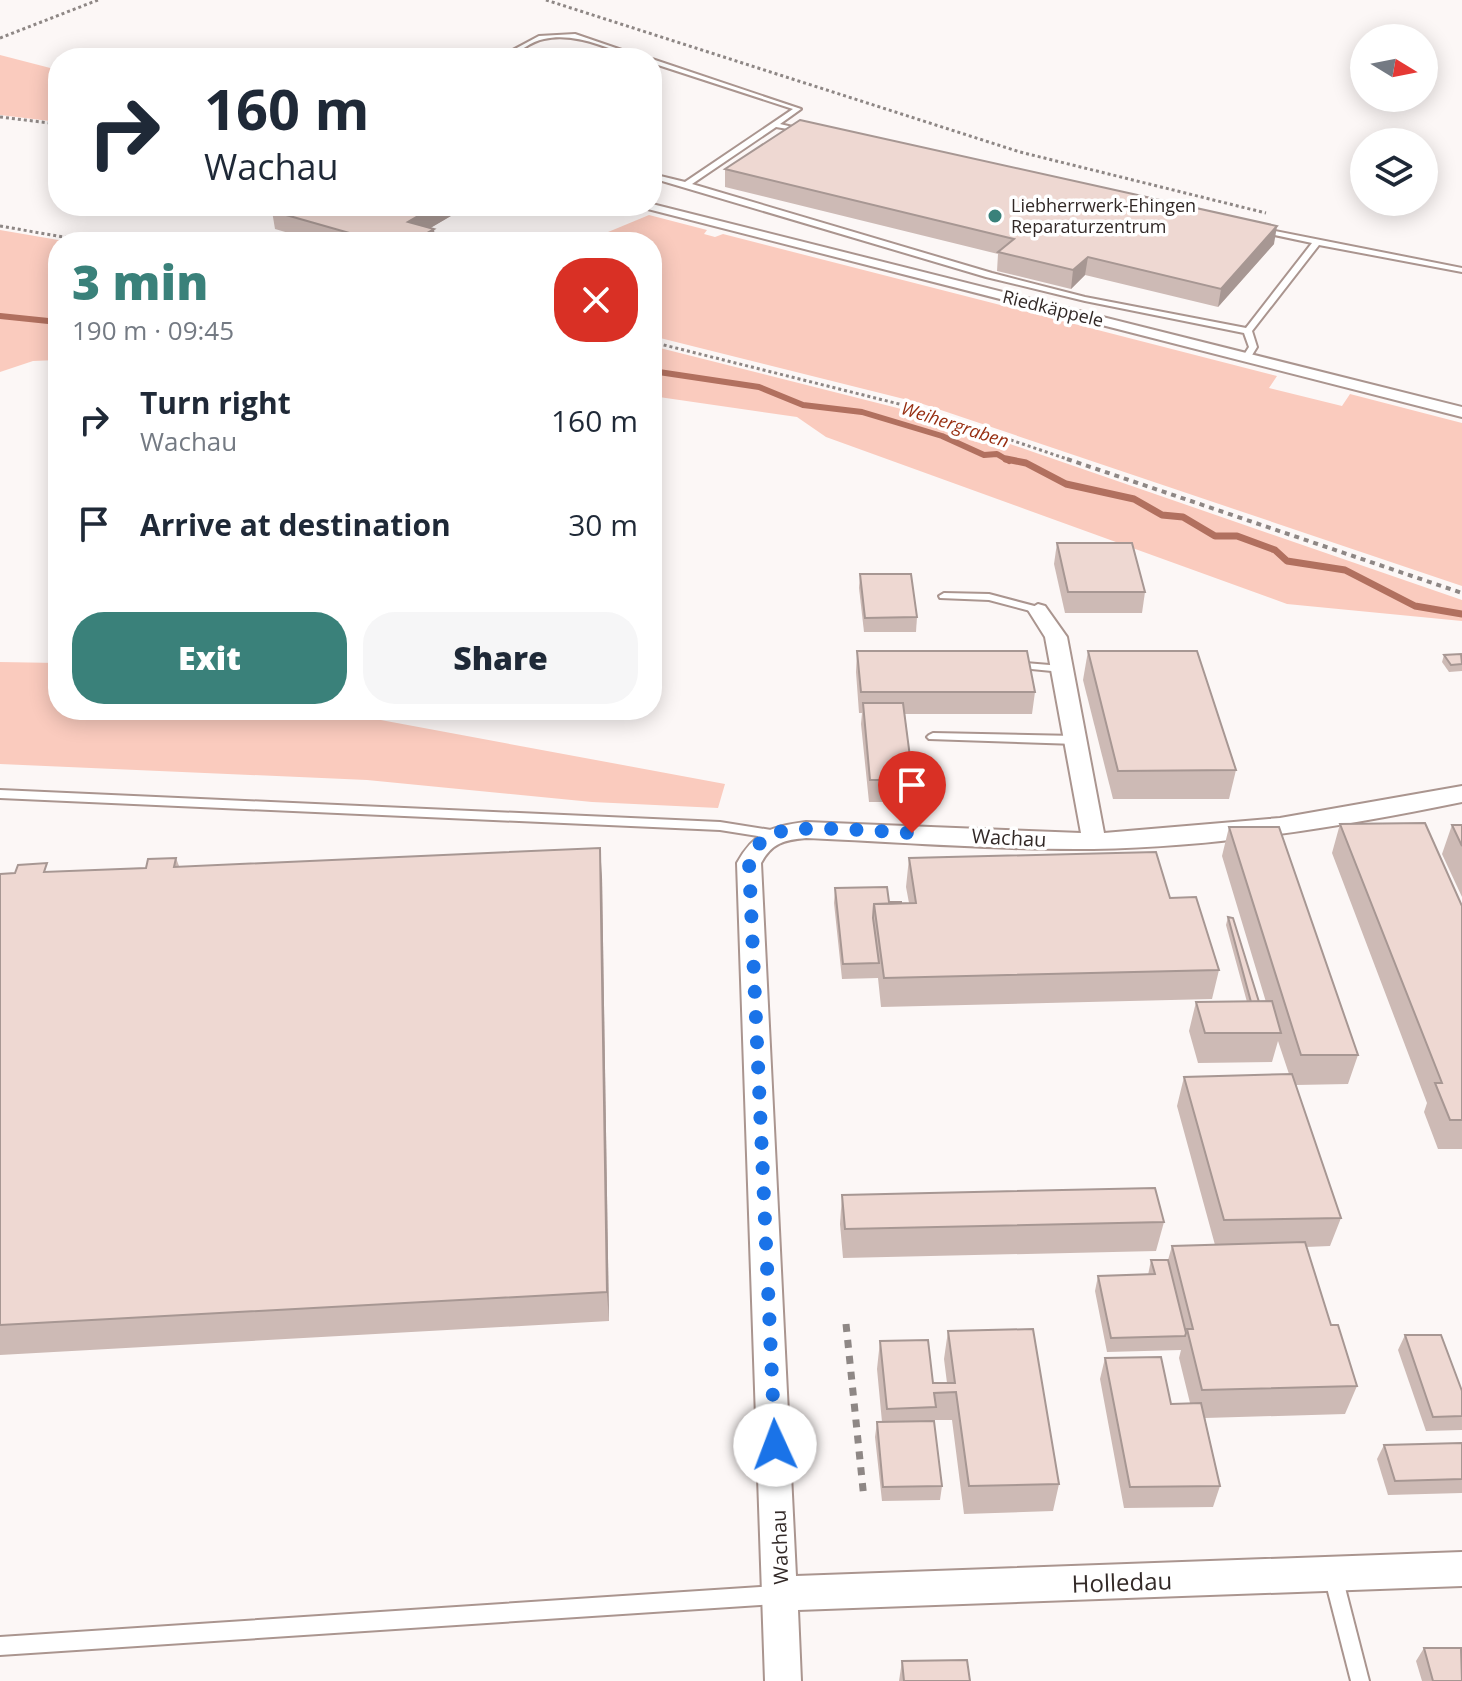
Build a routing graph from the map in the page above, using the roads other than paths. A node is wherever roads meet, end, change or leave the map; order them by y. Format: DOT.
graph roads {
  1 [pos="520,48"];
  2 [pos="612,48"];
  3 [pos="662,64"];
  4 [pos="775,125"];
  5 [pos="806,132"];
  6 [pos="662,179"];
  7 [pos="686,185"];
  8 [pos="662,211"];
  9 [pos="1255,228"];
  10 [pos="1317,242"];
  11 [pos="1462,270"];
  12 [pos="1248,331"];
  13 [pos="1246,358"];
  14 [pos="1462,412"];
  15 [pos="944,596"];
  16 [pos="1038,610"];
  17 [pos="1000,664"];
  18 [pos="1062,669"];
  19 [pos="933,737"];
  20 [pos="1076,740"];
  21 [pos="0,794"];
  22 [pos="1462,794"];
  23 [pos="771,834"];
  24 [pos="1094,841"];
  25 [pos="1462,1569"];
  26 [pos="1333,1576"];
  27 [pos="782,1594"];
  28 [pos="0,1646"];
  29 [pos="783,1681"];
  30 [pos="1360,1681"];
  1 -- 2 [label="lane"];
  3 -- 4 [label="lane"];
  4 -- 5 [label="lane"];
  4 -- 7 [label="lane"];
  6 -- 7 [label="lane"];
  7 -- 12 [label="lane"];
  8 -- 13 [label="street, Riedkäppele"];
  9 -- 10 [label="lane"];
  10 -- 11 [label="lane"];
  10 -- 12 [label="lane"];
  12 -- 13 [label="lane"];
  13 -- 14 [label="street, Riedkäppele"];
  15 -- 16 [label="lane"];
  16 -- 18 [label="street"];
  17 -- 18 [label="lane"];
  18 -- 20 [label="street"];
  19 -- 20 [label="lane"];
  20 -- 24 [label="street"];
  21 -- 23 [label="lane"];
  22 -- 24 [label="street, Wachau"];
  23 -- 24 [label="street, Wachau"];
  23 -- 27 [label="street, Wachau"];
  25 -- 26 [label="street, Holledau"];
  26 -- 27 [label="street, Holledau"];
  26 -- 30 [label="lane"];
  27 -- 28 [label="lane"];
  27 -- 29 [label="street, Wachau"];
}
